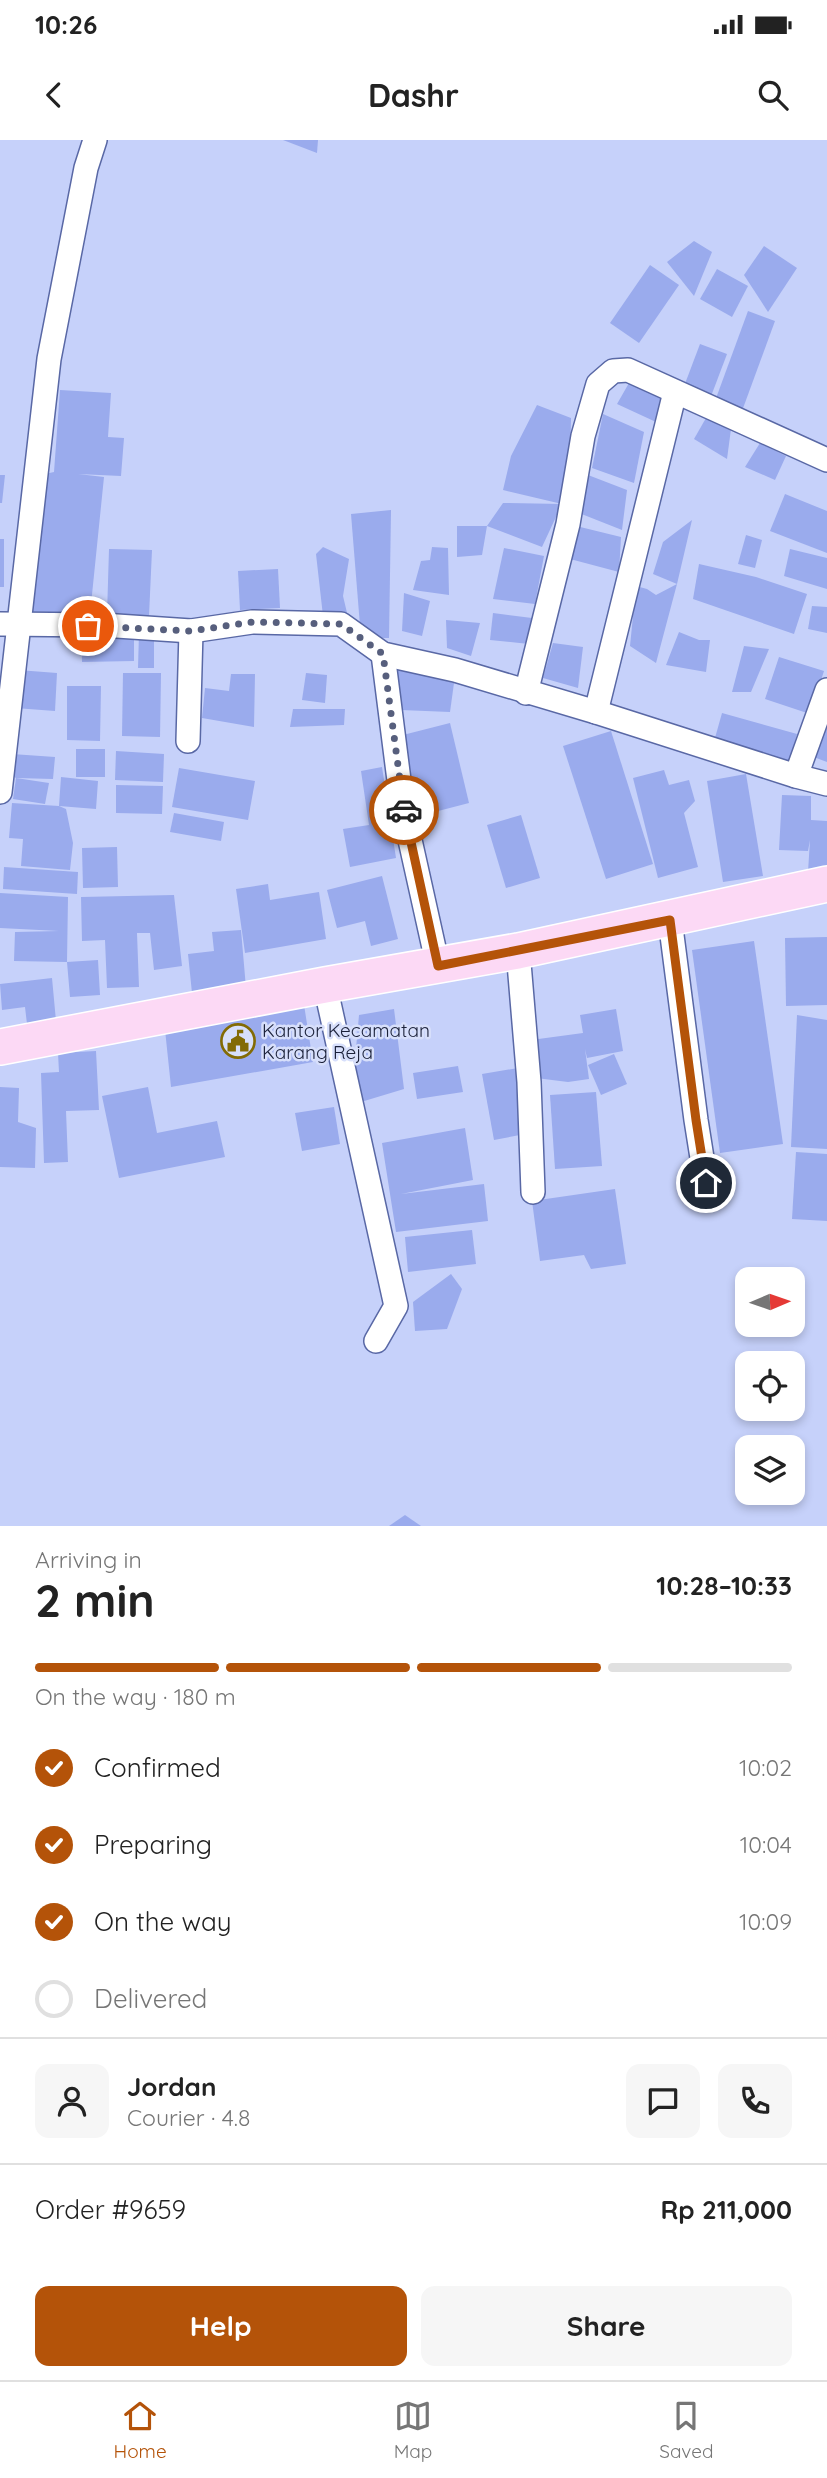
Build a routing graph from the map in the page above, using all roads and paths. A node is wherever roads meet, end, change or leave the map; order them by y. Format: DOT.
graph roads {
  1 [pos="95,140"];
  2 [pos="676,392"];
  3 [pos="827,460"];
  4 [pos="10,624"];
  5 [pos="191,631"];
  6 [pos="383,654"];
  7 [pos="827,690"];
  8 [pos="526,693"];
  9 [pos="596,712"];
  10 [pos="188,741"];
  11 [pos="796,776"];
  12 [pos="827,784"];
  13 [pos="0,792"];
  14 [pos="827,884"];
  15 [pos="670,920"];
  16 [pos="518,951"];
  17 [pos="438,966"];
  18 [pos="325,985"];
  19 [pos="0,1047"];
  20 [pos="706,1183"];
  21 [pos="533,1192"];
  22 [pos="376,1341"];
  1 -- 4 [label="street"];
  2 -- 3 [label="street"];
  2 -- 8 [label="street"];
  2 -- 9 [label="street"];
  4 -- 5 [label="street"];
  4 -- 13 [label="street"];
  5 -- 6 [label="street"];
  5 -- 10 [label="street"];
  6 -- 8 [label="street"];
  6 -- 17 [label="street"];
  7 -- 11 [label="street"];
  8 -- 9 [label="street"];
  9 -- 11 [label="street"];
  11 -- 12 [label="street"];
  14 -- 15 [label="main road"];
  15 -- 16 [label="main road"];
  15 -- 20 [label="street"];
  16 -- 17 [label="main road"];
  16 -- 21 [label="street"];
  17 -- 18 [label="main road"];
  18 -- 19 [label="main road"];
  18 -- 22 [label="street"];
}
